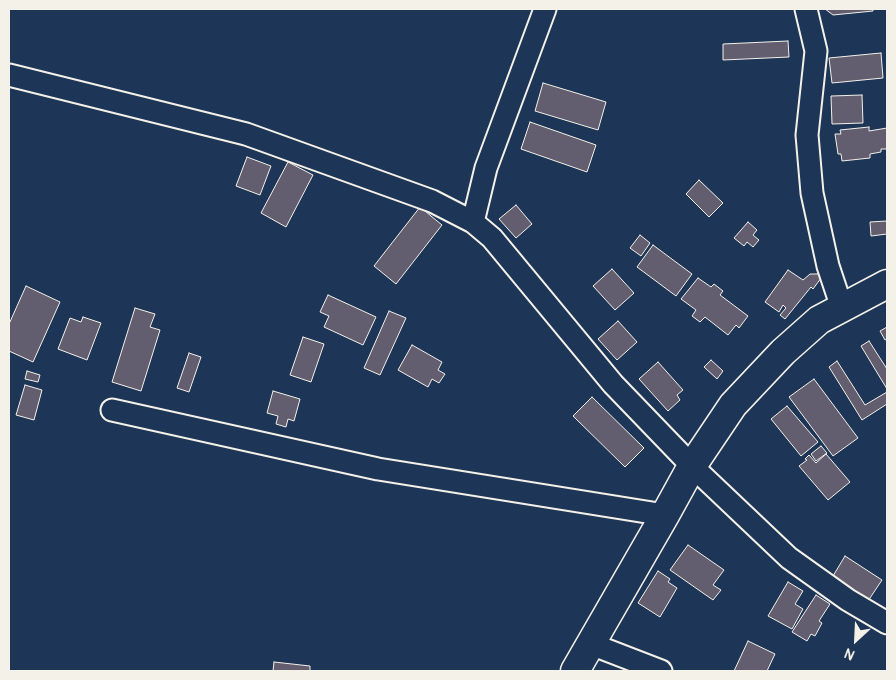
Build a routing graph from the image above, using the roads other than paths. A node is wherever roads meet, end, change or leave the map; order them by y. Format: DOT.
graph roads {
  1 [pos="545,9"];
  2 [pos="806,9"];
  3 [pos="9,75"];
  4 [pos="473,222"];
  5 [pos="887,284"];
  6 [pos="842,308"];
  7 [pos="112,410"];
  8 [pos="692,466"];
  9 [pos="665,516"];
  10 [pos="887,623"];
  11 [pos="591,644"];
  12 [pos="575,671"];
  13 [pos="661,671"];
  1 -- 4 [label="street"];
  2 -- 6 [label="street"];
  3 -- 4 [label="street"];
  4 -- 8 [label="street"];
  5 -- 6 [label="street"];
  6 -- 8 [label="street"];
  7 -- 9 [label="street"];
  8 -- 9 [label="street"];
  8 -- 10 [label="street"];
  9 -- 11 [label="street"];
  11 -- 12 [label="street"];
  11 -- 13 [label="street"];
}
